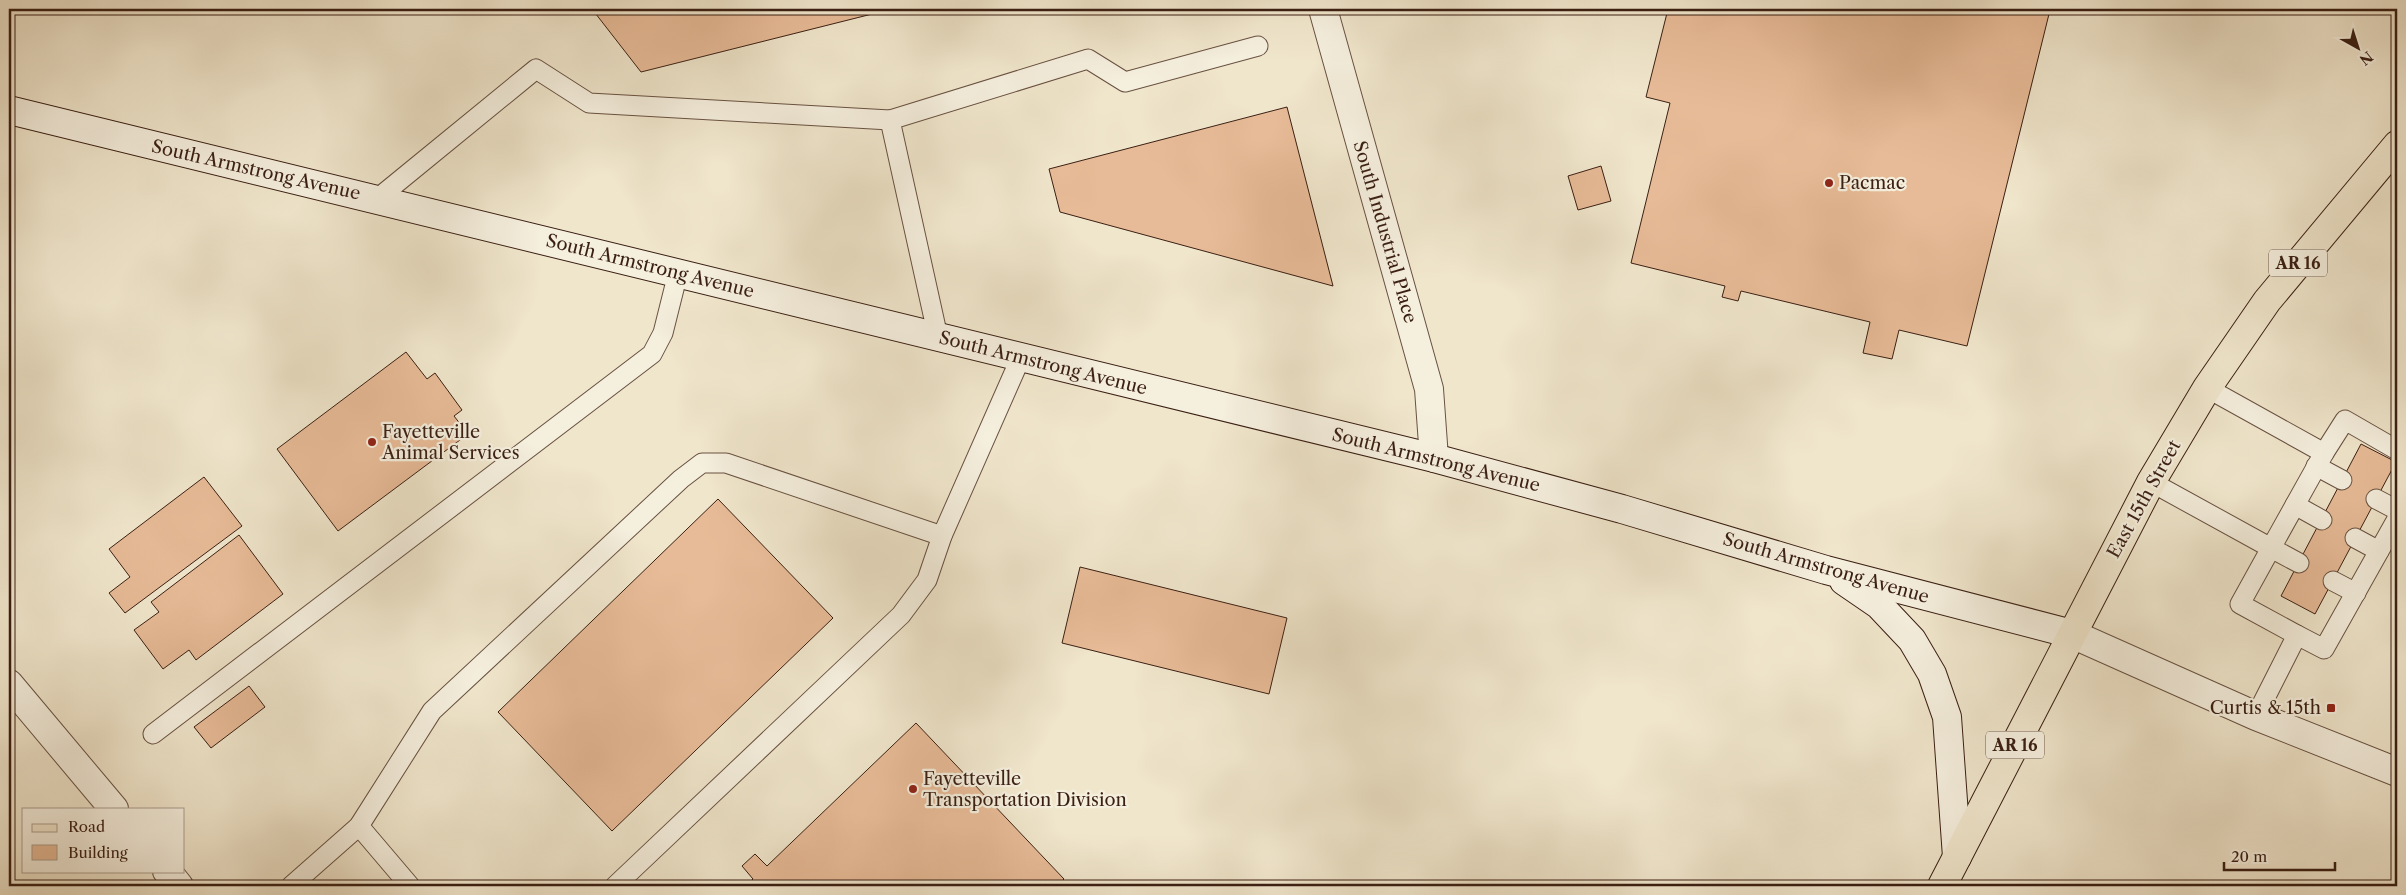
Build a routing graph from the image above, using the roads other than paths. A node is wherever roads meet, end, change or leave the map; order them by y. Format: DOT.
graph roads {
  1 [pos="1323,9"];
  2 [pos="1258,46"];
  3 [pos="9,110"];
  4 [pos="890,120"];
  5 [pos="2397,145"];
  6 [pos="377,199"];
  7 [pos="678,274"];
  8 [pos="938,337"];
  9 [pos="1021,358"];
  10 [pos="2207,388"];
  11 [pos="2397,450"];
  12 [pos="1434,458"];
  13 [pos="2320,460"];
  14 [pos="2342,480"];
  15 [pos="2151,482"];
  16 [pos="2376,499"];
  17 [pos="2295,505"];
  18 [pos="2397,510"];
  19 [pos="2397,519"];
  20 [pos="2322,520"];
  21 [pos="942,536"];
  22 [pos="2356,538"];
  23 [pos="2271,548"];
  24 [pos="2379,551"];
  25 [pos="2299,563"];
  26 [pos="1826,570"];
  27 [pos="2333,581"];
  28 [pos="2356,593"];
  29 [pos="2072,634"];
  30 [pos="2297,635"];
  31 [pos="9,685"];
  32 [pos="2256,716"];
  33 [pos="152,734"];
  34 [pos="2397,772"];
  35 [pos="113,808"];
  36 [pos="359,826"];
  37 [pos="1957,858"];
  38 [pos="168,872"];
  39 [pos="180,886"];
  40 [pos="291,886"];
  41 [pos="410,886"];
  42 [pos="615,886"];
  43 [pos="1942,886"];
  1 -- 12 [label="street, South Industrial Place"];
  2 -- 4 [label="lane"];
  3 -- 6 [label="street, South Armstrong Avenue"];
  4 -- 6 [label="lane"];
  4 -- 8 [label="lane"];
  5 -- 10 [label="main road, East 15th Street / AR 16"];
  6 -- 7 [label="street, South Armstrong Avenue"];
  7 -- 8 [label="street, South Armstrong Avenue"];
  7 -- 33 [label="lane"];
  8 -- 9 [label="street, South Armstrong Avenue"];
  9 -- 12 [label="street, South Armstrong Avenue"];
  9 -- 21 [label="lane"];
  10 -- 13 [label="lane"];
  10 -- 15 [label="main road, East 15th Street / AR 16"];
  11 -- 13 [label="lane"];
  12 -- 26 [label="street, South Armstrong Avenue"];
  13 -- 14 [label="lane"];
  13 -- 17 [label="lane"];
  15 -- 23 [label="lane"];
  15 -- 29 [label="main road, East 15th Street / AR 16"];
  16 -- 18 [label="lane"];
  17 -- 20 [label="lane"];
  17 -- 23 [label="lane"];
  19 -- 24 [label="lane"];
  21 -- 36 [label="lane"];
  21 -- 42 [label="lane"];
  22 -- 24 [label="lane"];
  23 -- 25 [label="lane"];
  23 -- 30 [label="lane"];
  24 -- 28 [label="lane"];
  26 -- 29 [label="street, South Armstrong Avenue"];
  26 -- 37 [label="street"];
  27 -- 28 [label="lane"];
  28 -- 30 [label="lane"];
  29 -- 32 [label="street, South Armstrong Avenue"];
  29 -- 37 [label="main road, East 15th Street / AR 16"];
  30 -- 32 [label="lane"];
  31 -- 35 [label="street"];
  32 -- 34 [label="street, South Armstrong Avenue"];
  36 -- 40 [label="lane"];
  36 -- 41 [label="lane"];
  37 -- 43 [label="main road, East 15th Street / AR 16"];
  38 -- 39 [label="street"];
}
